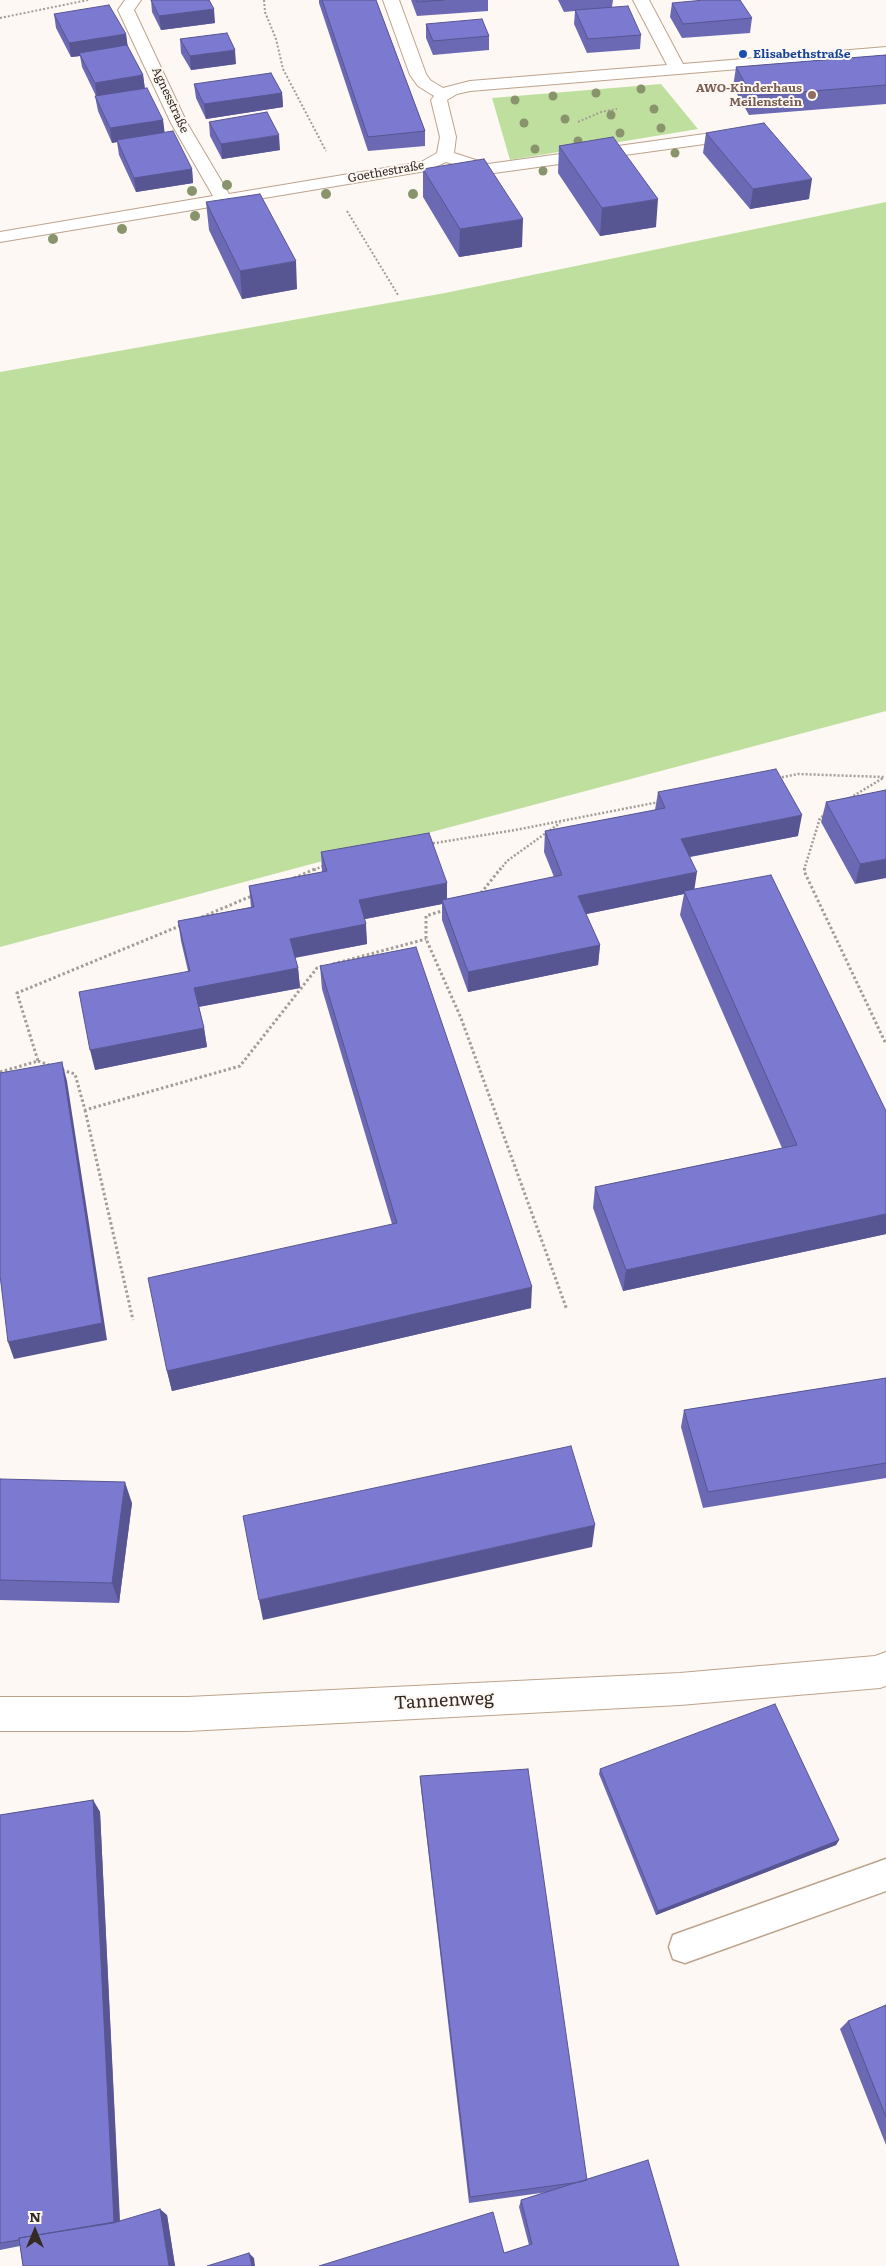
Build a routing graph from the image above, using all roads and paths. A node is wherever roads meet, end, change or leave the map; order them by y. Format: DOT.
graph roads {
  1 [pos="88,0"];
  2 [pos="133,0"];
  3 [pos="264,0"];
  4 [pos="391,0"];
  5 [pos="641,0"];
  6 [pos="0,18"];
  7 [pos="886,52"];
  8 [pos="678,70"];
  9 [pos="443,95"];
  10 [pos="620,108"];
  11 [pos="573,123"];
  12 [pos="719,137"];
  13 [pos="444,156"];
  14 [pos="343,180"];
  15 [pos="297,188"];
  16 [pos="223,199"];
  17 [pos="0,237"];
  18 [pos="398,296"];
  19 [pos="885,777"];
  20 [pos="770,780"];
  21 [pos="668,800"];
  22 [pos="844,802"];
  23 [pos="828,813"];
  24 [pos="563,822"];
  25 [pos="424,845"];
  26 [pos="328,864"];
  27 [pos="292,879"];
  28 [pos="256,894"];
  29 [pos="481,894"];
  30 [pos="451,908"];
  31 [pos="193,921"];
  32 [pos="184,924"];
  33 [pos="426,939"];
  34 [pos="886,1044"];
  35 [pos="38,1061"];
  36 [pos="0,1072"];
  37 [pos="85,1110"];
  38 [pos="567,1310"];
  39 [pos="133,1320"];
  40 [pos="884,1675"];
  41 [pos="0,1714"];
  42 [pos="886,1875"];
  43 [pos="685,1948"];
  1 -- 6 [label="path"];
  2 -- 16 [label="street, Agnesstraße"];
  3 -- 14 [label="path"];
  4 -- 9 [label="street"];
  5 -- 8 [label="street"];
  7 -- 8 [label="street"];
  8 -- 9 [label="street"];
  9 -- 13 [label="street, Goethestraße"];
  10 -- 11 [label="path"];
  12 -- 13 [label="street"];
  13 -- 14 [label="street, Goethestraße"];
  14 -- 15 [label="street, Goethestraße"];
  15 -- 16 [label="street, Goethestraße"];
  15 -- 18 [label="path"];
  16 -- 17 [label="street, Goethestraße"];
  19 -- 20 [label="path"];
  19 -- 22 [label="path"];
  21 -- 24 [label="path"];
  23 -- 34 [label="path"];
  24 -- 25 [label="path"];
  24 -- 29 [label="path"];
  26 -- 27 [label="path"];
  28 -- 31 [label="path"];
  30 -- 33 [label="path"];
  32 -- 35 [label="path"];
  33 -- 37 [label="path"];
  33 -- 38 [label="path"];
  35 -- 36 [label="path"];
  35 -- 37 [label="path"];
  37 -- 39 [label="path"];
  40 -- 41 [label="street, Tannenweg"];
  42 -- 43 [label="lane"];
}
